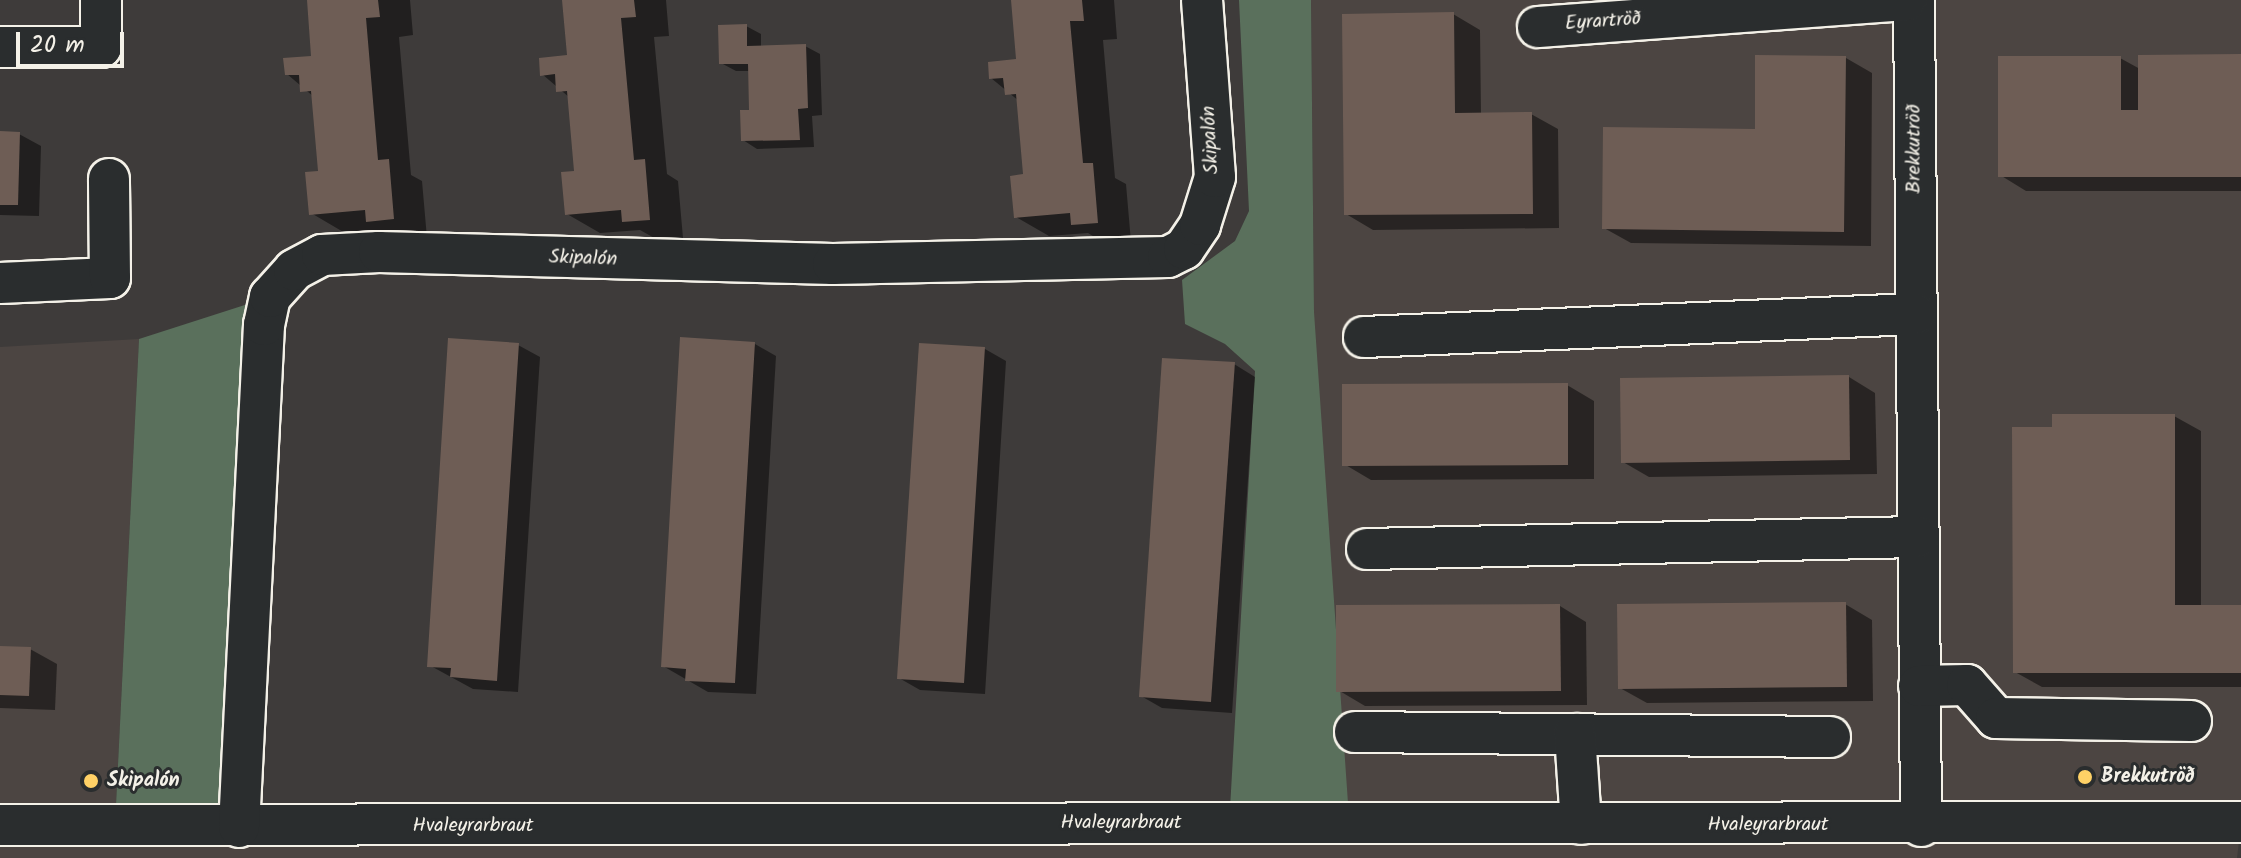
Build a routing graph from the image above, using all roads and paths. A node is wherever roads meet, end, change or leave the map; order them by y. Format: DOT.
graph roads {
  1 [pos="101,0"];
  2 [pos="1202,0"];
  3 [pos="1906,0"];
  4 [pos="1914,0"];
  5 [pos="1538,27"];
  6 [pos="0,47"];
  7 [pos="109,179"];
  8 [pos="0,283"];
  9 [pos="1916,314"];
  10 [pos="1364,337"];
  11 [pos="1918,537"];
  12 [pos="1367,549"];
  13 [pos="1919,686"];
  14 [pos="2191,721"];
  15 [pos="1355,732"];
  16 [pos="1575,734"];
  17 [pos="1830,737"];
  18 [pos="2241,822"];
  19 [pos="1581,824"];
  20 [pos="0,825"];
  21 [pos="1921,826"];
  22 [pos="239,827"];
  1 -- 6 [label="street"];
  2 -- 22 [label="street, Skipalón"];
  3 -- 5 [label="street, Eyrartröð"];
  4 -- 9 [label="street, Brekkutröð"];
  7 -- 8 [label="street"];
  9 -- 10 [label="street"];
  9 -- 11 [label="street, Brekkutröð"];
  11 -- 12 [label="street"];
  11 -- 13 [label="street, Brekkutröð"];
  13 -- 14 [label="street"];
  13 -- 21 [label="street, Brekkutröð"];
  15 -- 16 [label="street"];
  16 -- 17 [label="street"];
  16 -- 19 [label="street"];
  18 -- 21 [label="street, Hvaleyrarbraut"];
  19 -- 21 [label="street, Hvaleyrarbraut"];
  19 -- 22 [label="street, Hvaleyrarbraut"];
  20 -- 22 [label="street, Hvaleyrarbraut"];
}
